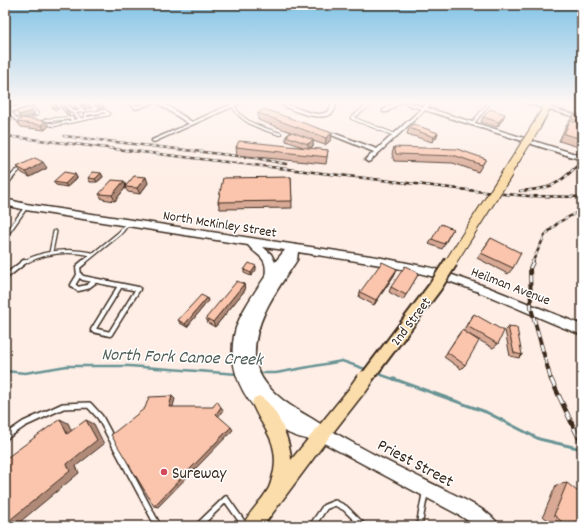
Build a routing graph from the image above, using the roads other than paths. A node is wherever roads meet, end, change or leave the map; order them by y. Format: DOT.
graph roads {
  1 [pos="186,127"];
  2 [pos="261,127"];
  3 [pos="370,127"];
  4 [pos="404,127"];
  5 [pos="481,127"];
  6 [pos="536,127"];
  7 [pos="280,134"];
  8 [pos="331,134"];
  9 [pos="395,135"];
  10 [pos="154,141"];
  11 [pos="377,151"];
  12 [pos="582,158"];
  13 [pos="368,160"];
  14 [pos="22,168"];
  15 [pos="5,185"];
  16 [pos="6,204"];
  17 [pos="26,208"];
  18 [pos="128,223"];
  19 [pos="55,232"];
  20 [pos="5,233"];
  21 [pos="250,242"];
  22 [pos="293,249"];
  23 [pos="51,252"];
  24 [pos="92,254"];
  25 [pos="428,271"];
  26 [pos="78,275"];
  27 [pos="5,277"];
  28 [pos="269,279"];
  29 [pos="95,281"];
  30 [pos="120,286"];
  31 [pos="582,330"];
  32 [pos="243,354"];
  33 [pos="259,397"];
  34 [pos="321,434"];
  35 [pos="5,438"];
  36 [pos="426,488"];
  37 [pos="274,499"];
  38 [pos="158,526"];
  39 [pos="198,526"];
  40 [pos="244,526"];
  41 [pos="252,526"];
  42 [pos="312,526"];
  43 [pos="363,526"];
  44 [pos="419,526"];
  45 [pos="491,526"];
  1 -- 10 [label="street"];
  2 -- 7 [label="lane"];
  3 -- 9 [label="lane"];
  4 -- 9 [label="street"];
  5 -- 12 [label="street"];
  6 -- 34 [label="main road, 2nd Street, bridge"];
  8 -- 11 [label="street"];
  9 -- 11 [label="street"];
  11 -- 13 [label="street"];
  14 -- 15 [label="lane"];
  16 -- 17 [label="street, North McKinley Street"];
  17 -- 18 [label="street, North McKinley Street"];
  17 -- 20 [label="lane"];
  18 -- 21 [label="street, North McKinley Street"];
  18 -- 24 [label="lane"];
  19 -- 23 [label="lane"];
  21 -- 22 [label="street, North McKinley Street"];
  21 -- 28 [label="street"];
  22 -- 25 [label="street, North McKinley Street"];
  22 -- 28 [label="street, Priest Street"];
  22 -- 32 [label="street, Priest Street"];
  23 -- 24 [label="lane"];
  23 -- 27 [label="lane"];
  24 -- 26 [label="lane"];
  25 -- 31 [label="street, Heilman Avenue"];
  26 -- 29 [label="lane"];
  26 -- 29 [label="lane"];
  28 -- 32 [label="street, Priest Street"];
  29 -- 30 [label="lane"];
  30 -- 30 [label="lane"];
  32 -- 33 [label="street, Priest Street"];
  33 -- 34 [label="street, Priest Street"];
  33 -- 37 [label="main road"];
  34 -- 36 [label="street, Priest Street"];
  34 -- 37 [label="main road, 2nd Street"];
  35 -- 38 [label="lane"];
  36 -- 44 [label="lane"];
  36 -- 45 [label="street, Priest Street"];
  37 -- 41 [label="main road, 2nd Street"];
  39 -- 40 [label="lane"];
  42 -- 43 [label="lane"];
}
